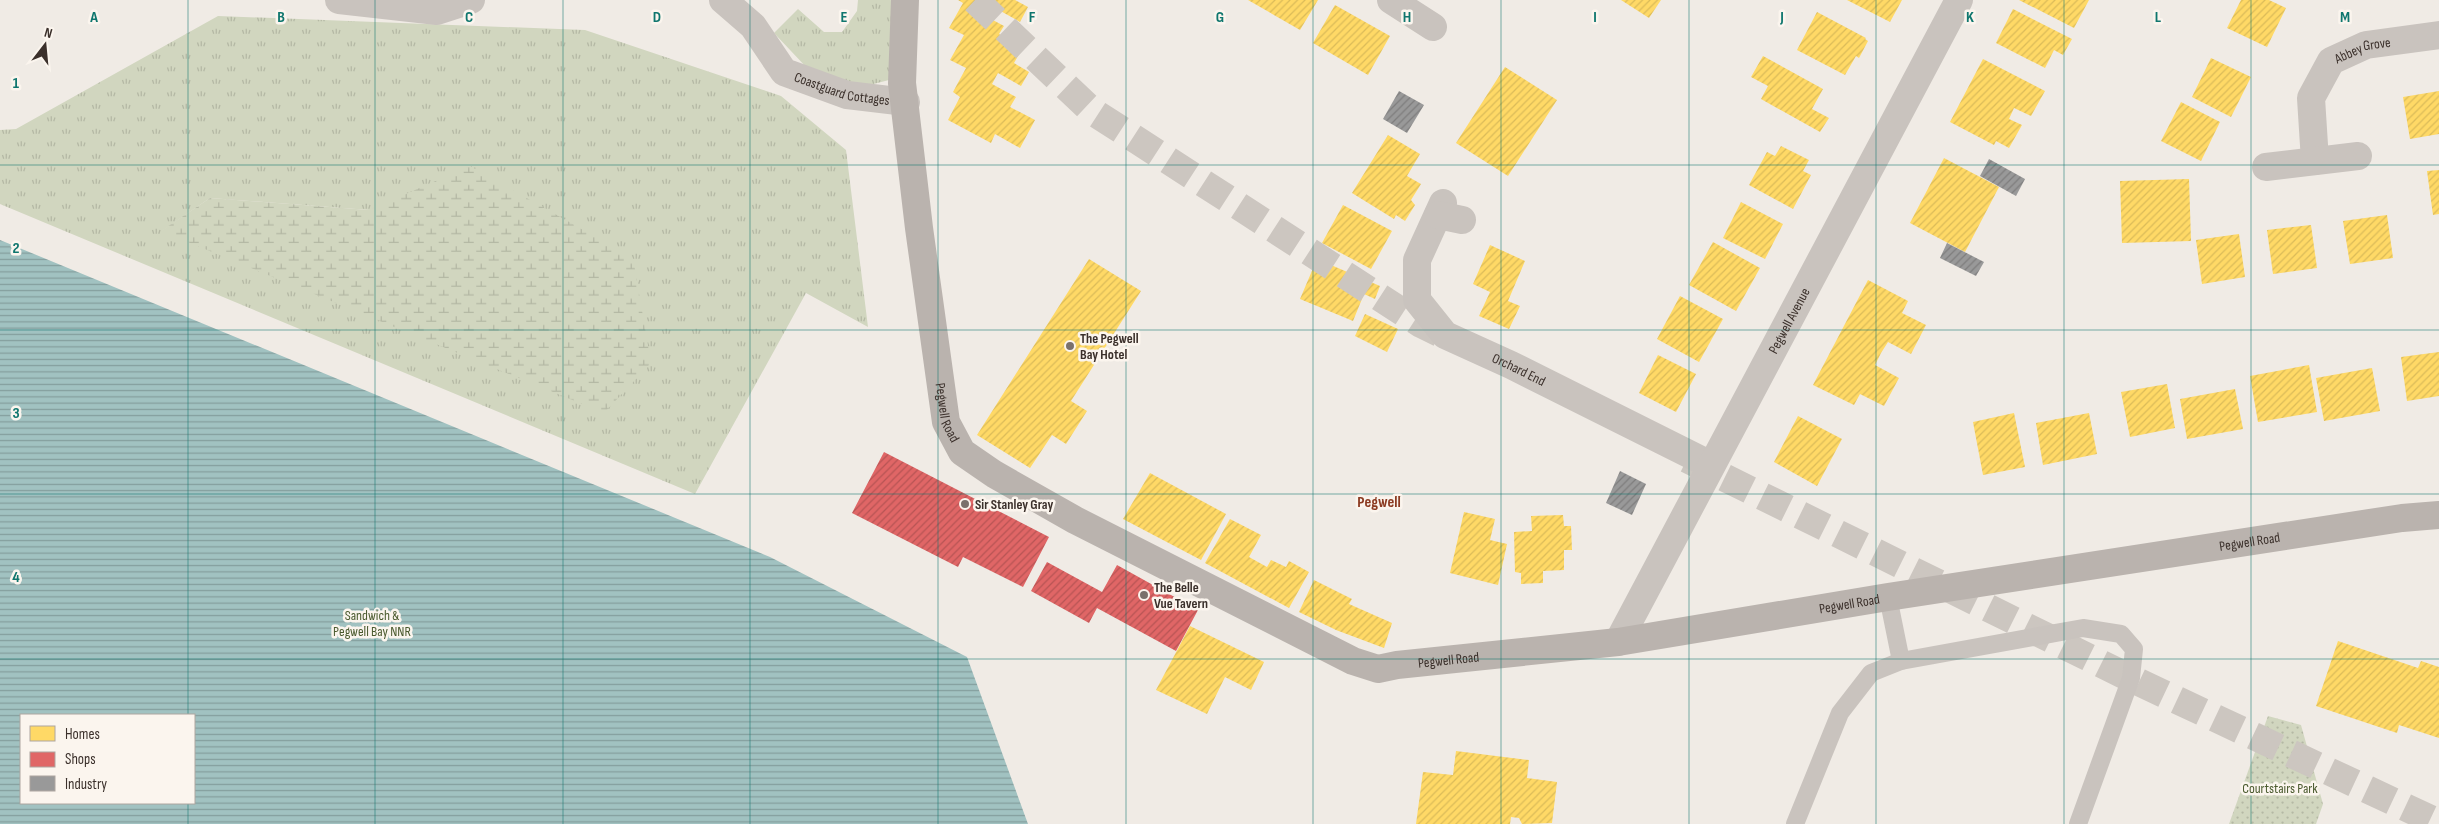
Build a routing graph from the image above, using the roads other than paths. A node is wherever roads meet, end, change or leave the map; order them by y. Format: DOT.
graph roads {
  1 [pos="339,0"];
  2 [pos="471,0"];
  3 [pos="723,0"];
  4 [pos="904,0"];
  5 [pos="1391,0"];
  6 [pos="1959,0"];
  7 [pos="1433,26"];
  8 [pos="2439,35"];
  9 [pos="906,102"];
  10 [pos="2358,156"];
  11 [pos="2315,161"];
  12 [pos="2266,167"];
  13 [pos="1448,213"];
  14 [pos="1711,465"];
  15 [pos="2439,514"];
  16 [pos="1888,597"];
  17 [pos="1618,642"];
  18 [pos="1901,661"];
  19 [pos="1795,824"];
  20 [pos="2078,824"];
  1 -- 2 [label="street"];
  3 -- 9 [label="street, Coastguard Cottages"];
  4 -- 9 [label="street, Pegwell Road"];
  5 -- 7 [label="street"];
  6 -- 14 [label="street, Pegwell Avenue"];
  8 -- 11 [label="street, Abbey Grove"];
  9 -- 17 [label="street, Pegwell Road"];
  10 -- 11 [label="street"];
  11 -- 12 [label="street"];
  13 -- 14 [label="street, Orchard End"];
  14 -- 17 [label="street, Pegwell Avenue"];
  15 -- 16 [label="street, Pegwell Road"];
  16 -- 17 [label="street, Pegwell Road"];
  16 -- 18 [label="lane"];
  18 -- 19 [label="lane"];
  18 -- 20 [label="lane"];
}
